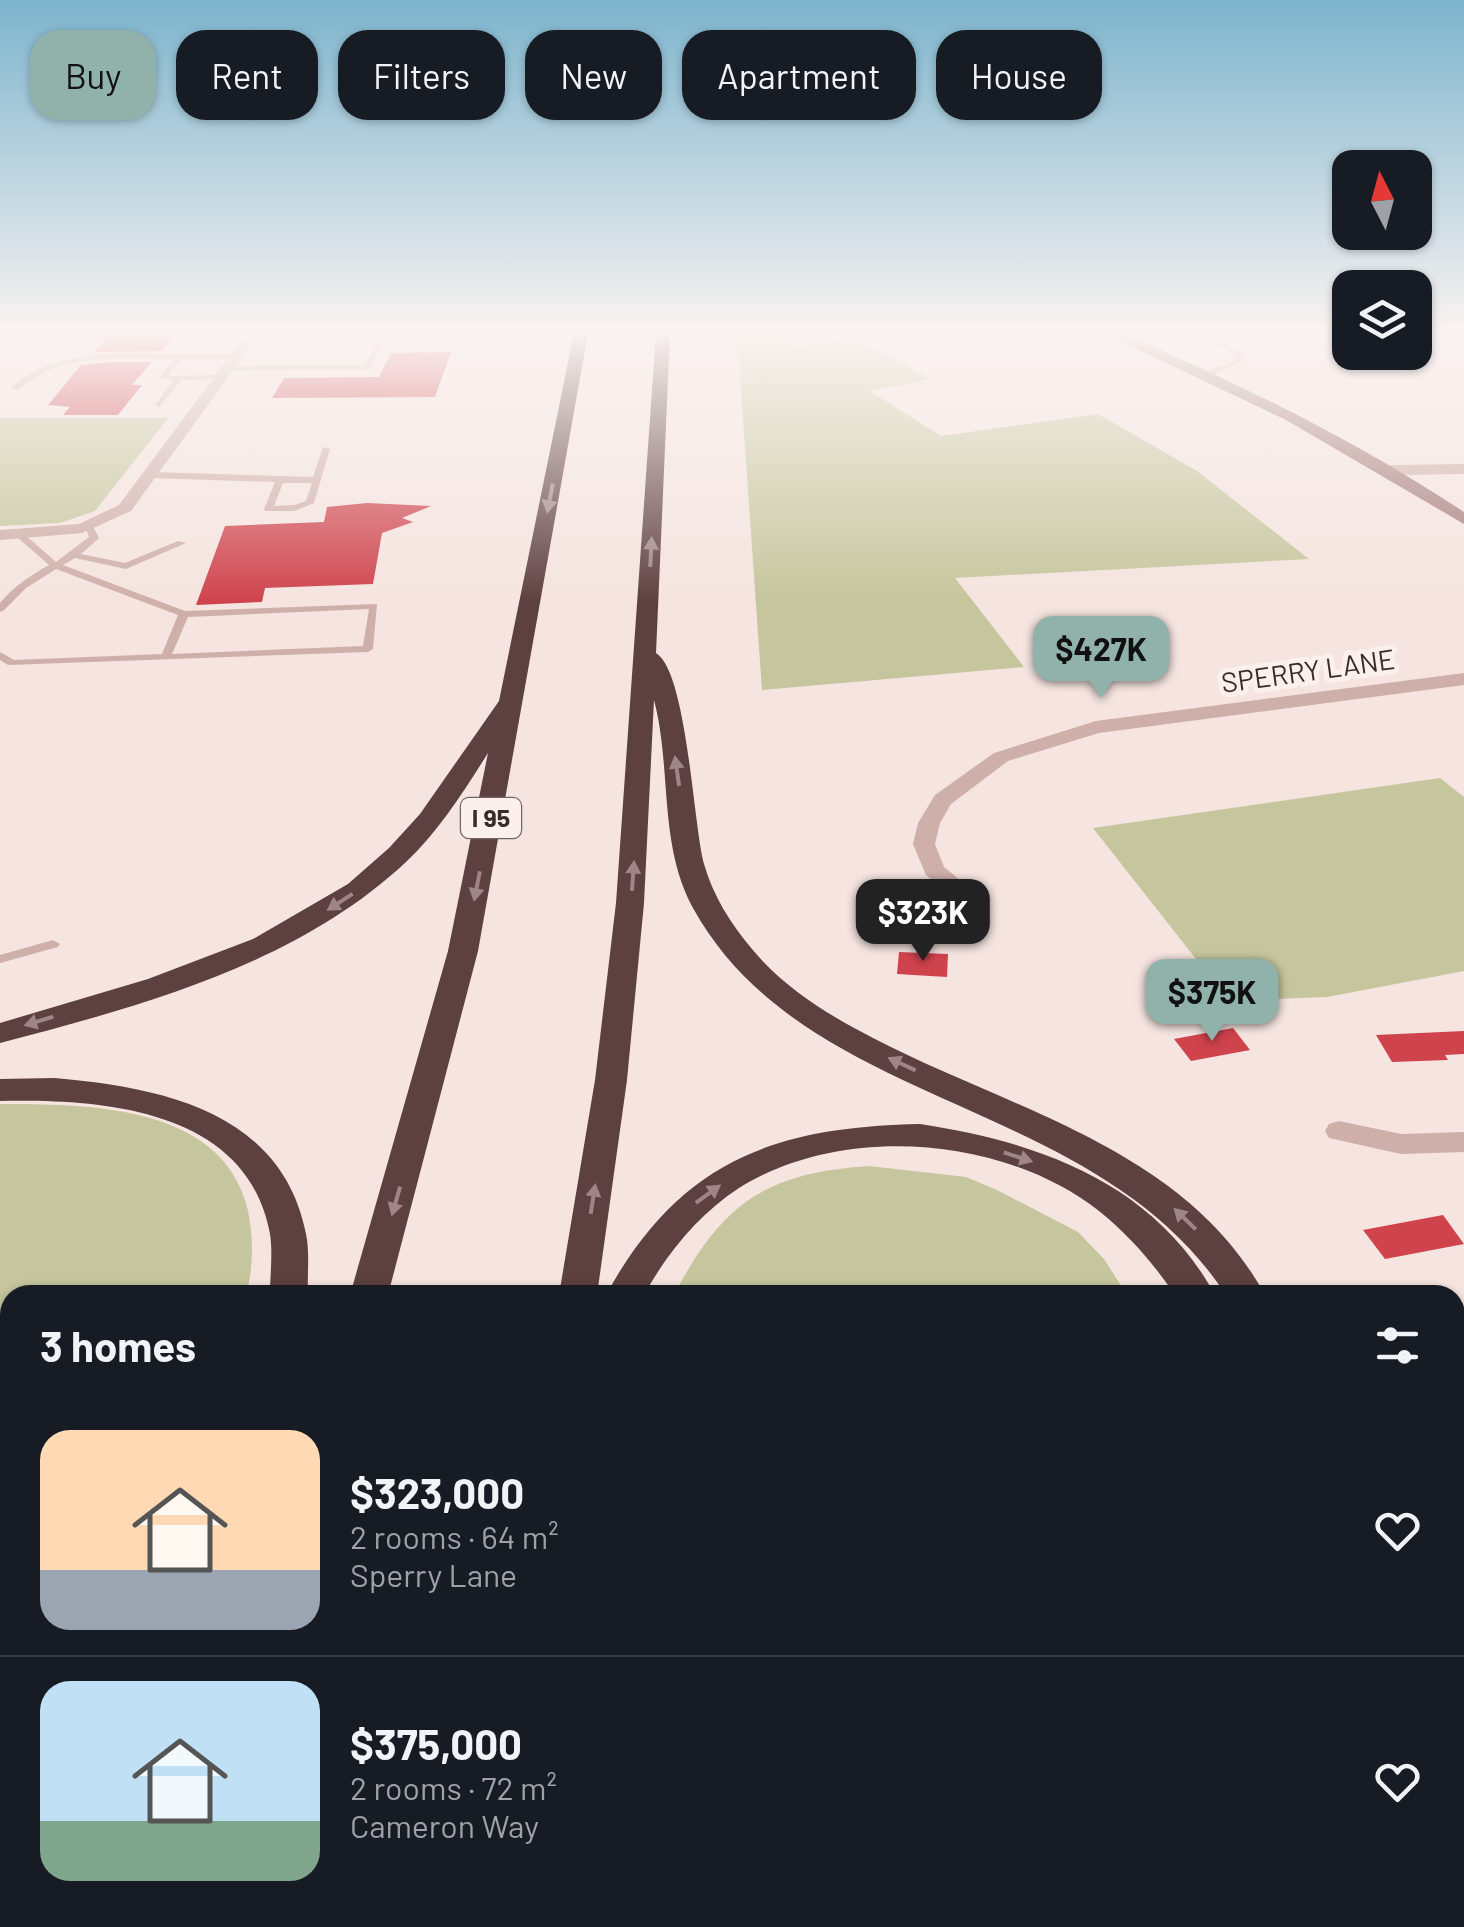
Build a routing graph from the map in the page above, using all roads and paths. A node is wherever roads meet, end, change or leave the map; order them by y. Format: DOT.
graph roads {
  1 [pos="190,423"];
  2 [pos="564,423"];
  3 [pos="657,423"];
  4 [pos="1307,423"];
  5 [pos="326,449"];
  6 [pos="1464,469"];
  7 [pos="1391,470"];
  8 [pos="152,476"];
  9 [pos="280,480"];
  10 [pos="316,480"];
  11 [pos="1464,519"];
  12 [pos="89,526"];
  13 [pos="20,534"];
  14 [pos="0,535"];
  15 [pos="182,544"];
  16 [pos="74,555"];
  17 [pos="54,565"];
  18 [pos="0,608"];
  19 [pos="184,614"];
  20 [pos="646,641"];
  21 [pos="0,655"];
  22 [pos="166,658"];
  23 [pos="1464,678"];
  24 [pos="514,695"];
  25 [pos="970,900"];
  26 [pos="53,944"];
  27 [pos="0,958"];
  28 [pos="0,1033"];
  29 [pos="0,1090"];
  30 [pos="1339,1132"];
  31 [pos="1464,1142"];
  32 [pos="290,1285"];
  33 [pos="371,1285"];
  34 [pos="579,1285"];
  35 [pos="631,1285"];
  36 [pos="1189,1285"];
  37 [pos="1238,1285"];
  1 -- 8 [label="street"];
  2 -- 24 [label="highway, I 95, one-way"];
  20 -- 3 [label="highway, one-way"];
  4 -- 7 [label="main road"];
  5 -- 10 [label="lane"];
  6 -- 7 [label="street"];
  7 -- 11 [label="main road"];
  8 -- 9 [label="lane"];
  8 -- 12 [label="street"];
  9 -- 10 [label="lane"];
  9 -- 10 [label="lane"];
  12 -- 13 [label="street"];
  12 -- 16 [label="lane"];
  13 -- 14 [label="street"];
  13 -- 17 [label="lane"];
  15 -- 16 [label="lane"];
  16 -- 17 [label="lane"];
  17 -- 18 [label="lane"];
  17 -- 19 [label="lane"];
  19 -- 22 [label="lane"];
  19 -- 22 [label="lane"];
  34 -- 20 [label="highway, one-way"];
  37 -- 20 [label="highway, one-way"];
  21 -- 22 [label="lane"];
  23 -- 25 [label="street, SPERRY LANE"];
  24 -- 28 [label="highway, one-way"];
  24 -- 33 [label="highway, I 95, one-way"];
  26 -- 27 [label="lane"];
  29 -- 32 [label="highway"];
  30 -- 31 [label="street"];
  35 -- 36 [label="highway, one-way"];
}
